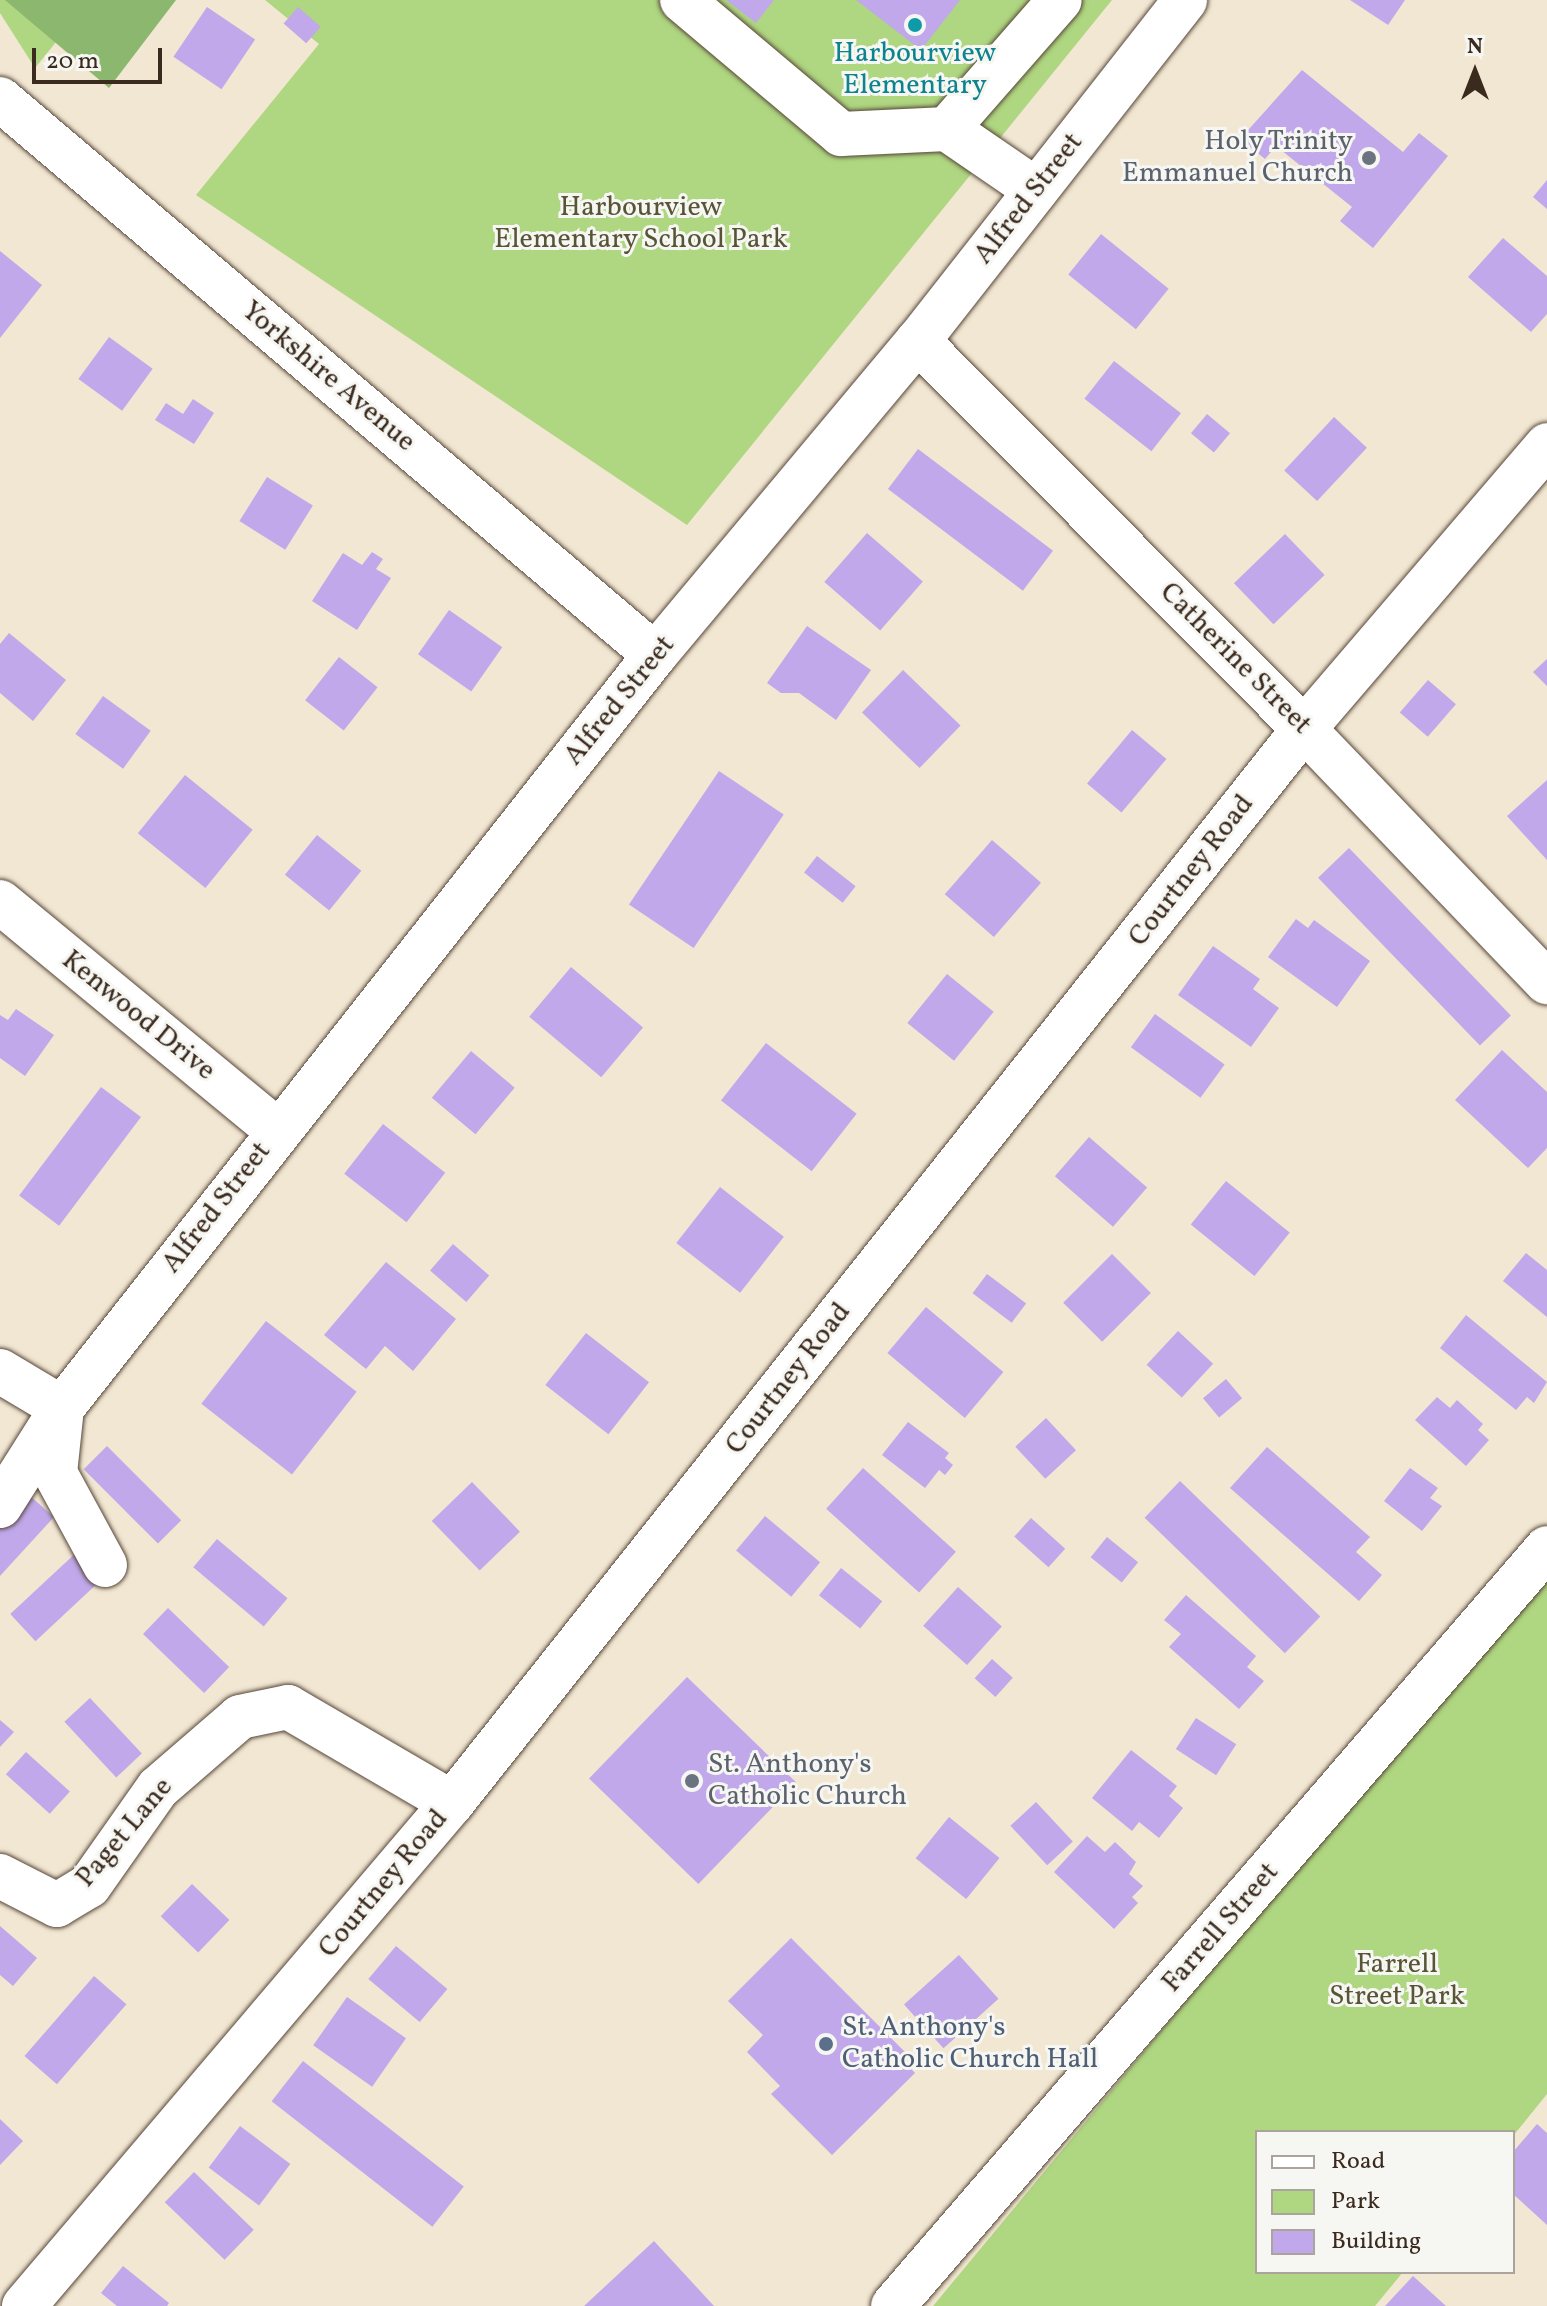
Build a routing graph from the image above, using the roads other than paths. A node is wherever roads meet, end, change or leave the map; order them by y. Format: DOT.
graph roads {
  1 [pos="682,0"];
  2 [pos="1060,0"];
  3 [pos="1185,0"];
  4 [pos="0,99"];
  5 [pos="947,129"];
  6 [pos="1036,190"];
  7 [pos="918,341"];
  8 [pos="1547,445"];
  9 [pos="655,655"];
  10 [pos="1304,729"];
  11 [pos="0,902"];
  12 [pos="1547,982"];
  13 [pos="277,1130"];
  14 [pos="0,1371"];
  15 [pos="62,1408"];
  16 [pos="0,1506"];
  17 [pos="1547,1548"];
  18 [pos="105,1565"];
  19 [pos="452,1803"];
  20 [pos="0,1876"];
  21 [pos="24,2306"];
  22 [pos="893,2306"];
  1 -- 5 [label="street"];
  2 -- 5 [label="street"];
  3 -- 6 [label="street, Alfred Street"];
  4 -- 9 [label="street, Yorkshire Avenue"];
  5 -- 6 [label="street"];
  6 -- 7 [label="street, Alfred Street"];
  7 -- 9 [label="street, Alfred Street"];
  7 -- 10 [label="street, Catherine Street"];
  8 -- 10 [label="street, Courtney Road"];
  9 -- 13 [label="street, Alfred Street"];
  10 -- 12 [label="street, Catherine Street"];
  10 -- 19 [label="street, Courtney Road"];
  11 -- 13 [label="street, Kenwood Drive"];
  13 -- 15 [label="street, Alfred Street"];
  14 -- 15 [label="street"];
  15 -- 16 [label="street, Alfred Street"];
  15 -- 18 [label="street"];
  17 -- 22 [label="street, Farrell Street"];
  19 -- 20 [label="street, Paget Lane"];
  19 -- 21 [label="street, Courtney Road"];
}
